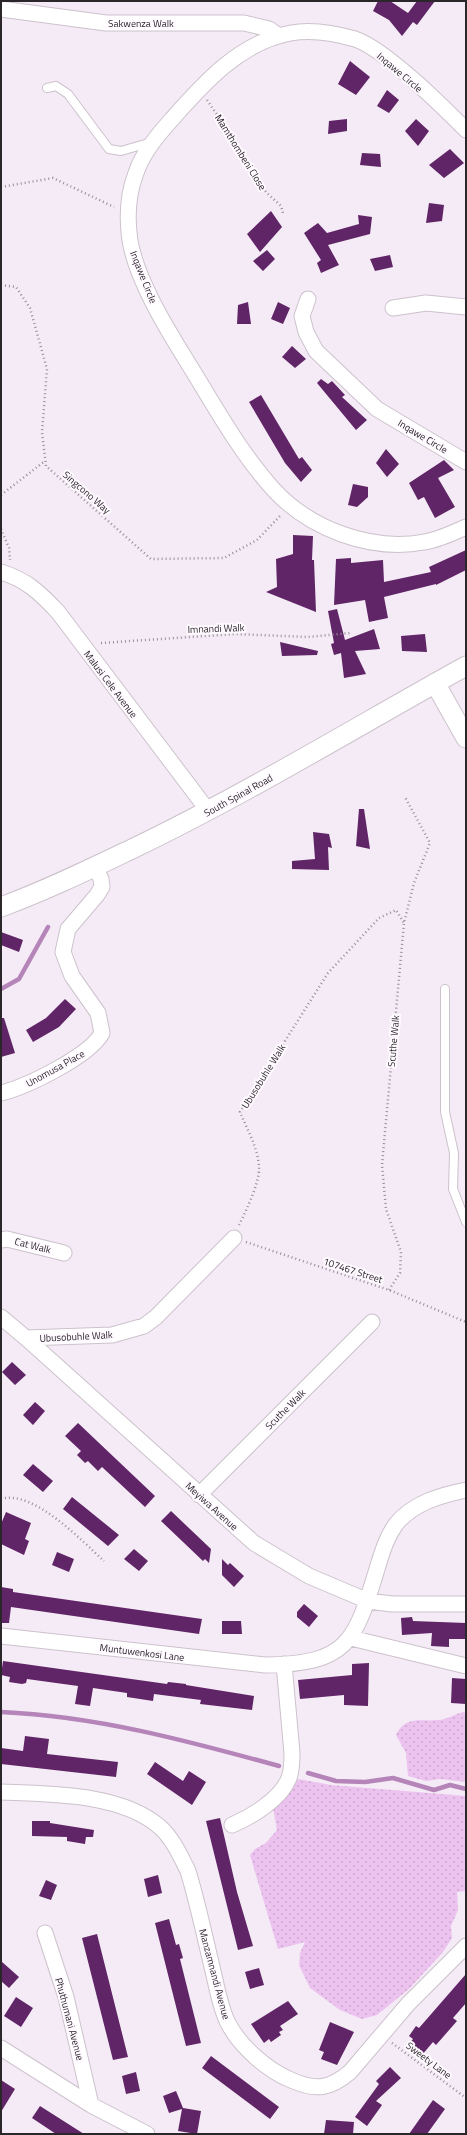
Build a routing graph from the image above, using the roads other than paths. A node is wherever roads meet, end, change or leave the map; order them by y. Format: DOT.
graph roads {
  1 [pos="1,9"];
  2 [pos="279,36"];
  3 [pos="47,88"];
  4 [pos="466,130"];
  5 [pos="153,142"];
  6 [pos="308,299"];
  7 [pos="466,307"];
  8 [pos="393,308"];
  9 [pos="466,462"];
  10 [pos="466,527"];
  11 [pos="6,573"];
  12 [pos="466,666"];
  13 [pos="435,683"];
  14 [pos="466,738"];
  15 [pos="209,812"];
  16 [pos="95,867"];
  17 [pos="1,906"];
  18 [pos="446,989"];
  19 [pos="1,1093"];
  20 [pos="466,1222"];
  21 [pos="234,1238"];
  22 [pos="1,1240"];
  23 [pos="64,1253"];
  24 [pos="1,1318"];
  25 [pos="372,1322"];
  26 [pos="26,1338"];
  27 [pos="466,1490"];
  28 [pos="199,1495"];
  29 [pos="368,1601"];
  30 [pos="466,1604"];
  31 [pos="1,1636"];
  32 [pos="351,1638"];
  33 [pos="284,1664"];
  34 [pos="466,1666"];
  35 [pos="1,1792"];
  36 [pos="232,1825"];
  37 [pos="45,1933"];
  38 [pos="466,1946"];
  39 [pos="1,2048"];
  40 [pos="91,2105"];
  41 [pos="147,2134"];
  1 -- 2 [label="street, Sakwenza Walk"];
  2 -- 4 [label="street, Inqawe Circle"];
  2 -- 5 [label="street, Inqawe Circle"];
  3 -- 5 [label="lane"];
  5 -- 10 [label="street, Inqawe Circle"];
  6 -- 9 [label="street, Inqawe Circle"];
  7 -- 8 [label="street"];
  11 -- 15 [label="street, Malusi Cele Avenue"];
  12 -- 13 [label="street, South Spinal Road"];
  13 -- 14 [label="street"];
  13 -- 15 [label="street, South Spinal Road"];
  15 -- 16 [label="street, South Spinal Road"];
  16 -- 17 [label="street, South Spinal Road"];
  16 -- 19 [label="street, Unomusa Place"];
  18 -- 20 [label="lane"];
  21 -- 26 [label="street, Ubusobuhle Walk"];
  22 -- 23 [label="street, Cat Walk"];
  24 -- 26 [label="street, Meyiwa Avenue"];
  25 -- 28 [label="street, Scuthe Walk"];
  26 -- 28 [label="street, Meyiwa Avenue"];
  27 -- 29 [label="street, Muntuwenkosi Lane"];
  28 -- 29 [label="street, Meyiwa Avenue"];
  29 -- 30 [label="street, Meyiwa Avenue"];
  29 -- 32 [label="street, Muntuwenkosi Lane"];
  31 -- 33 [label="street, Muntuwenkosi Lane"];
  32 -- 33 [label="street, Muntuwenkosi Lane"];
  32 -- 34 [label="street"];
  33 -- 36 [label="street"];
  35 -- 38 [label="street, Manzamnandi Avenue"];
  37 -- 40 [label="street, Phuthumani Avenue"];
  39 -- 40 [label="street"];
  40 -- 41 [label="street"];
}
